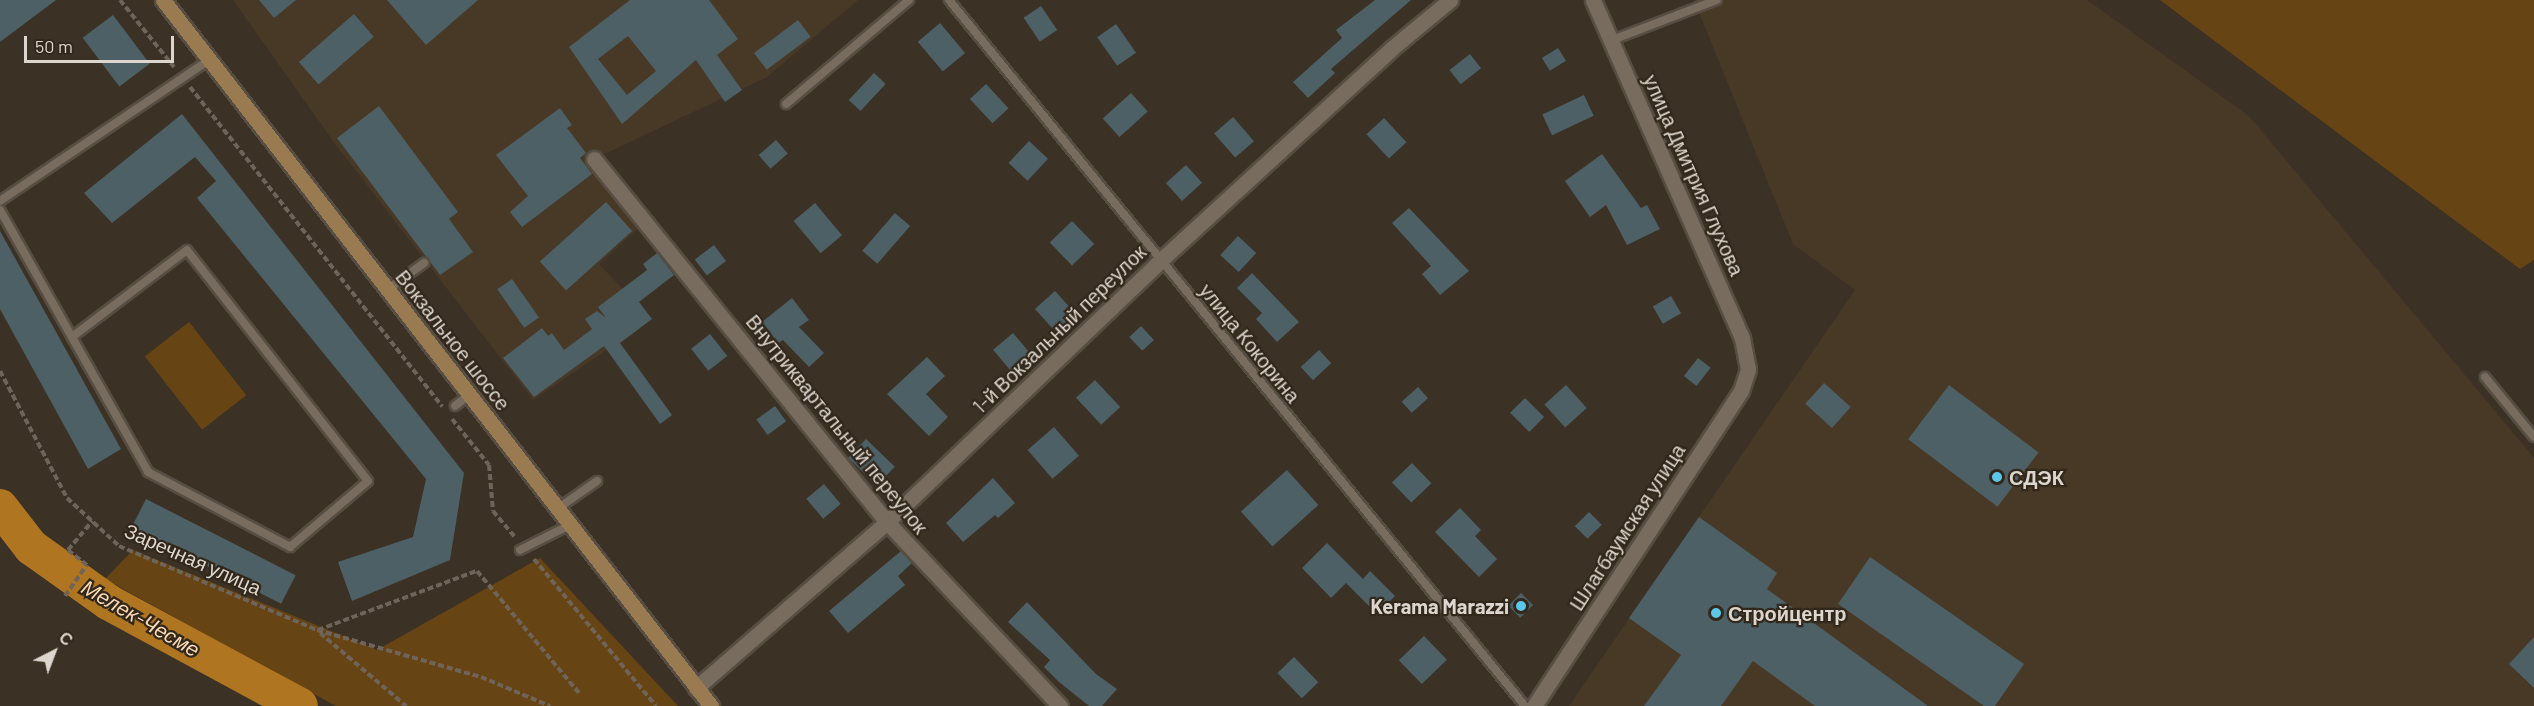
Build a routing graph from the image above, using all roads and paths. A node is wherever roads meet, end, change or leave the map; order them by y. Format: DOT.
graph roads {
  1 [pos="120,0"];
  2 [pos="163,0"];
  3 [pos="909,0"];
  4 [pos="949,0"];
  5 [pos="1450,0"];
  6 [pos="1593,0"];
  7 [pos="1717,0"];
  8 [pos="1612,40"];
  9 [pos="209,60"];
  10 [pos="183,79"];
  11 [pos="786,104"];
  12 [pos="594,159"];
  13 [pos="0,201"];
  14 [pos="0,210"];
  15 [pos="1161,260"];
  16 [pos="424,263"];
  17 [pos="387,290"];
  18 [pos="72,337"];
  19 [pos="1748,369"];
  20 [pos="0,371"];
  21 [pos="2485,377"];
  22 [pos="469,395"];
  23 [pos="455,406"];
  24 [pos="2534,437"];
  25 [pos="597,481"];
  26 [pos="557,509"];
  27 [pos="92,521"];
  28 [pos="887,522"];
  29 [pos="570,525"];
  30 [pos="522,549"];
  31 [pos="65,596"];
  32 [pos="317,630"];
  33 [pos="696,688"];
  34 [pos="579,693"];
  35 [pos="406,706"];
  36 [pos="550,706"];
  37 [pos="656,706"];
  38 [pos="711,706"];
  39 [pos="1060,706"];
  40 [pos="1525,706"];
  41 [pos="1534,706"];
  1 -- 10 [label="path"];
  2 -- 9 [label="main road, Вокзальное шоссе"];
  3 -- 11 [label="lane"];
  4 -- 15 [label="lane, улица Кокорина"];
  5 -- 15 [label="street, 1-й Вокзальный переулок"];
  6 -- 8 [label="street, улица Дмитрия Глухова"];
  7 -- 8 [label="lane"];
  8 -- 19 [label="street, улица Дмитрия Глухова"];
  9 -- 10 [label="lane"];
  9 -- 17 [label="main road, Вокзальное шоссе"];
  10 -- 13 [label="lane"];
  10 -- 30 [label="path"];
  12 -- 28 [label="street, Внутриквартальный переулок"];
  14 -- 18 [label="lane"];
  15 -- 28 [label="street, 1-й Вокзальный переулок"];
  15 -- 40 [label="lane, улица Кокорина"];
  16 -- 17 [label="lane"];
  17 -- 22 [label="main road, Вокзальное шоссе"];
  18 -- 18 [label="lane"];
  19 -- 41 [label="street, Шлагбаумская улица"];
  20 -- 27 [label="path, Заречная улица"];
  21 -- 24 [label="lane"];
  22 -- 23 [label="lane"];
  22 -- 26 [label="main road, Вокзальное шоссе"];
  25 -- 26 [label="lane"];
  26 -- 29 [label="main road, Вокзальное шоссе"];
  27 -- 31 [label="path"];
  27 -- 32 [label="path, Заречная улица"];
  28 -- 33 [label="street, 1-й Вокзальный переулок"];
  28 -- 39 [label="street, Внутриквартальный переулок"];
  29 -- 30 [label="lane"];
  29 -- 33 [label="main road, Вокзальное шоссе"];
  30 -- 37 [label="path"];
  32 -- 34 [label="path"];
  32 -- 35 [label="path"];
  32 -- 36 [label="path"];
  33 -- 38 [label="main road, Вокзальное шоссе"];
}
